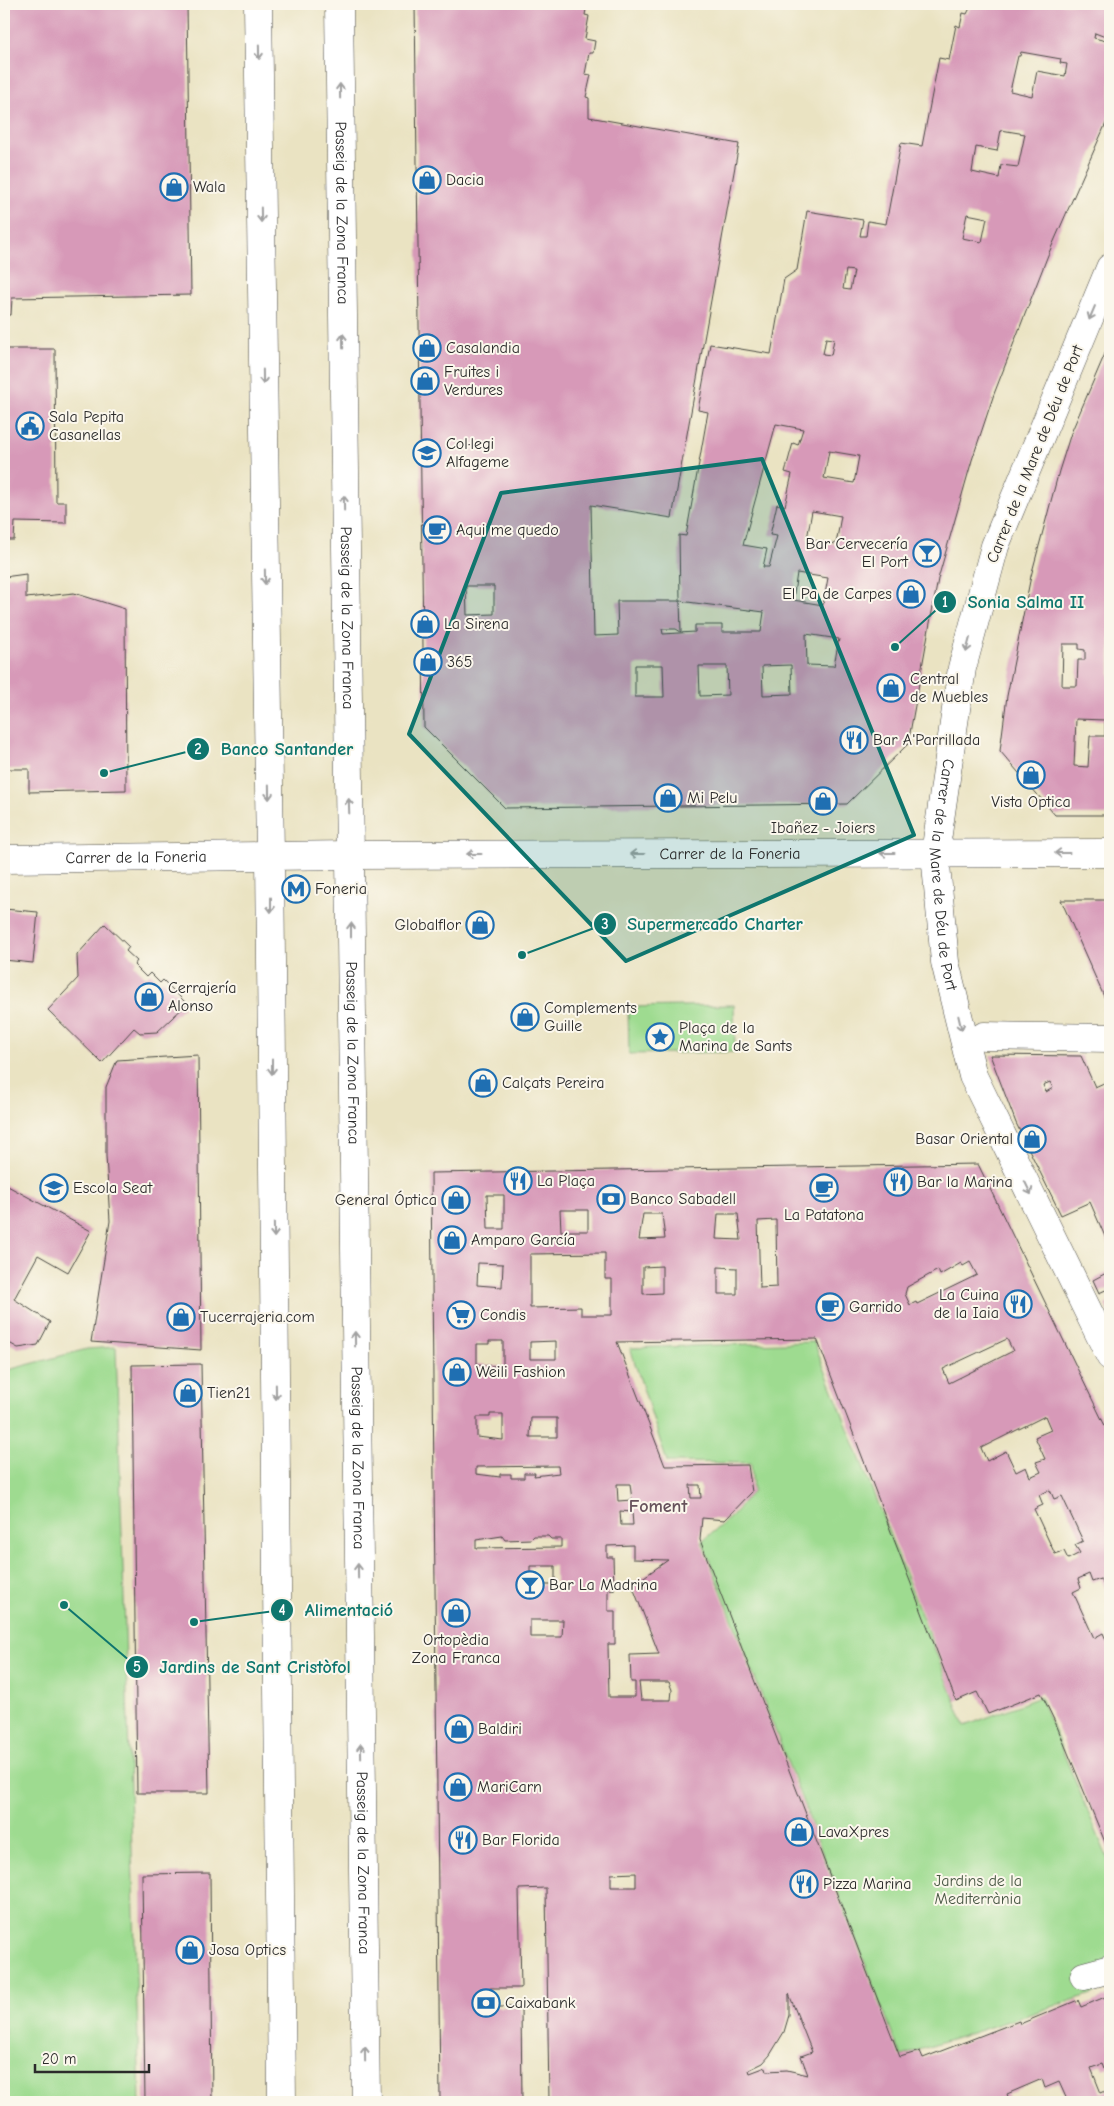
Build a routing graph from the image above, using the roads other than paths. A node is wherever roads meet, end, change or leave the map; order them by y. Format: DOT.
graph roads {
  1 [pos="258,4"];
  2 [pos="339,4"];
  3 [pos="1110,268"];
  4 [pos="1110,853"];
  5 [pos="350,854"];
  6 [pos="936,854"];
  7 [pos="270,856"];
  8 [pos="4,860"];
  9 [pos="984,1036"];
  10 [pos="1107,1044"];
  11 [pos="1110,1356"];
  12 [pos="1110,1969"];
  13 [pos="1084,1976"];
  14 [pos="282,2102"];
  15 [pos="366,2102"];
  1 -- 7 [label="main road, one-way"];
  5 -- 2 [label="main road, Passeig de la Zona Franca, one-way"];
  3 -- 6 [label="main road, Carrer de la Mare de Déu de Port, one-way"];
  4 -- 6 [label="main road, Carrer de la Foneria, one-way"];
  6 -- 5 [label="main road, Carrer de la Foneria, one-way"];
  5 -- 7 [label="main road, Carrer de la Foneria"];
  15 -- 5 [label="main road, Passeig de la Zona Franca, one-way"];
  6 -- 11 [label="main road, Carrer de la Mare de Déu de Port, one-way"];
  7 -- 8 [label="main road, Carrer de la Foneria"];
  7 -- 14 [label="main road, one-way"];
  9 -- 10 [label="main road"];
  12 -- 13 [label="main road"];
}
